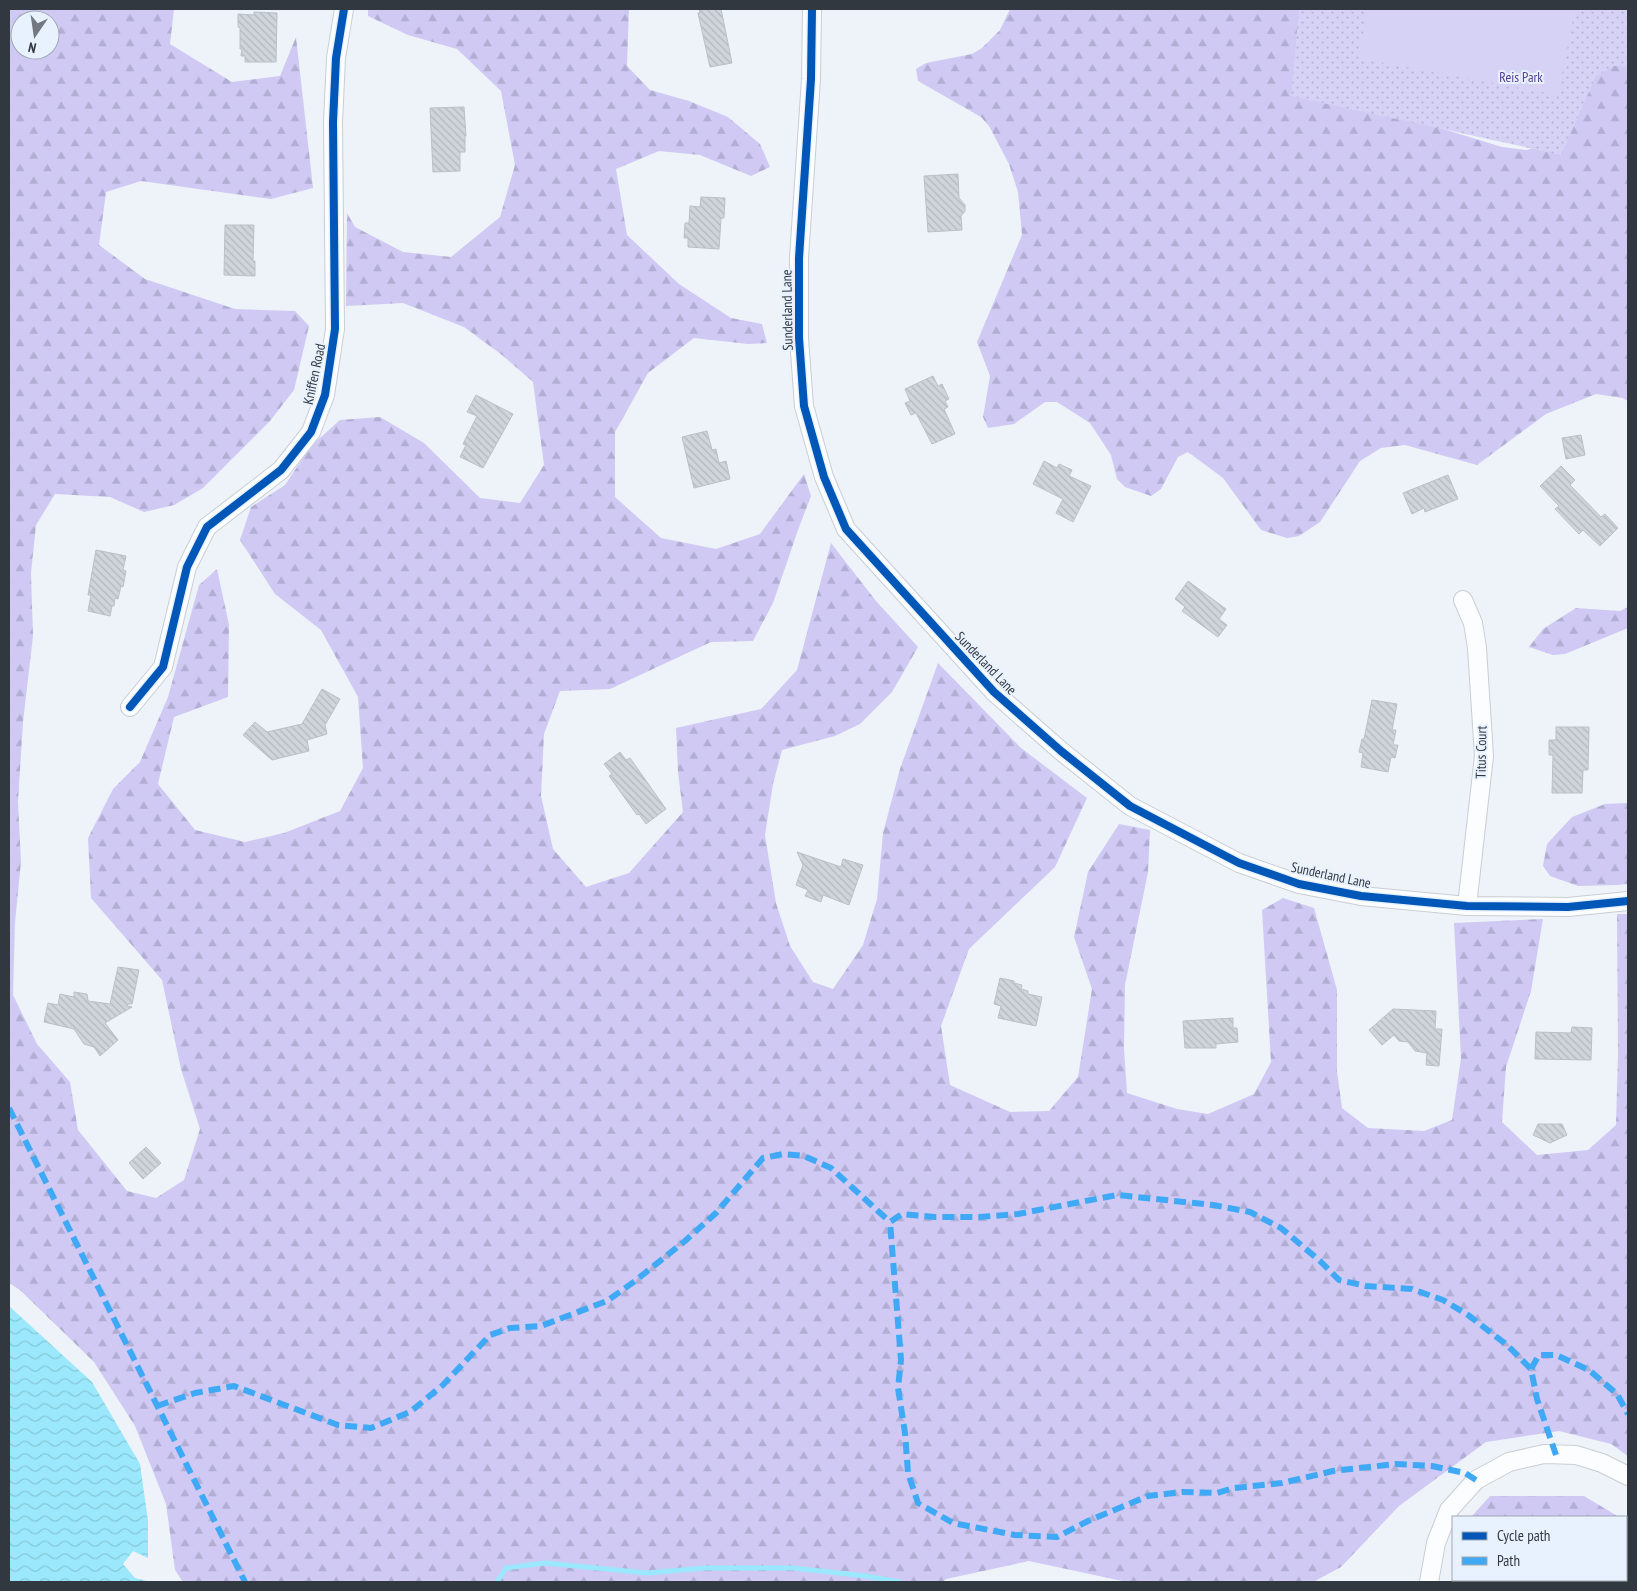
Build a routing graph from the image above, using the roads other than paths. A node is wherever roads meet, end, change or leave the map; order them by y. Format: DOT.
graph roads {
  1 [pos="344,9"];
  2 [pos="812,9"];
  3 [pos="1463,600"];
  4 [pos="130,707"];
  5 [pos="1628,901"];
  6 [pos="1467,906"];
  7 [pos="1628,1476"];
  8 [pos="1429,1582"];
  1 -- 4 [label="street, Kniffen Road"];
  2 -- 6 [label="street, Sunderland Lane"];
  3 -- 6 [label="street, Titus Court"];
  5 -- 6 [label="street, Sunderland Lane"];
  7 -- 8 [label="street"];
}
